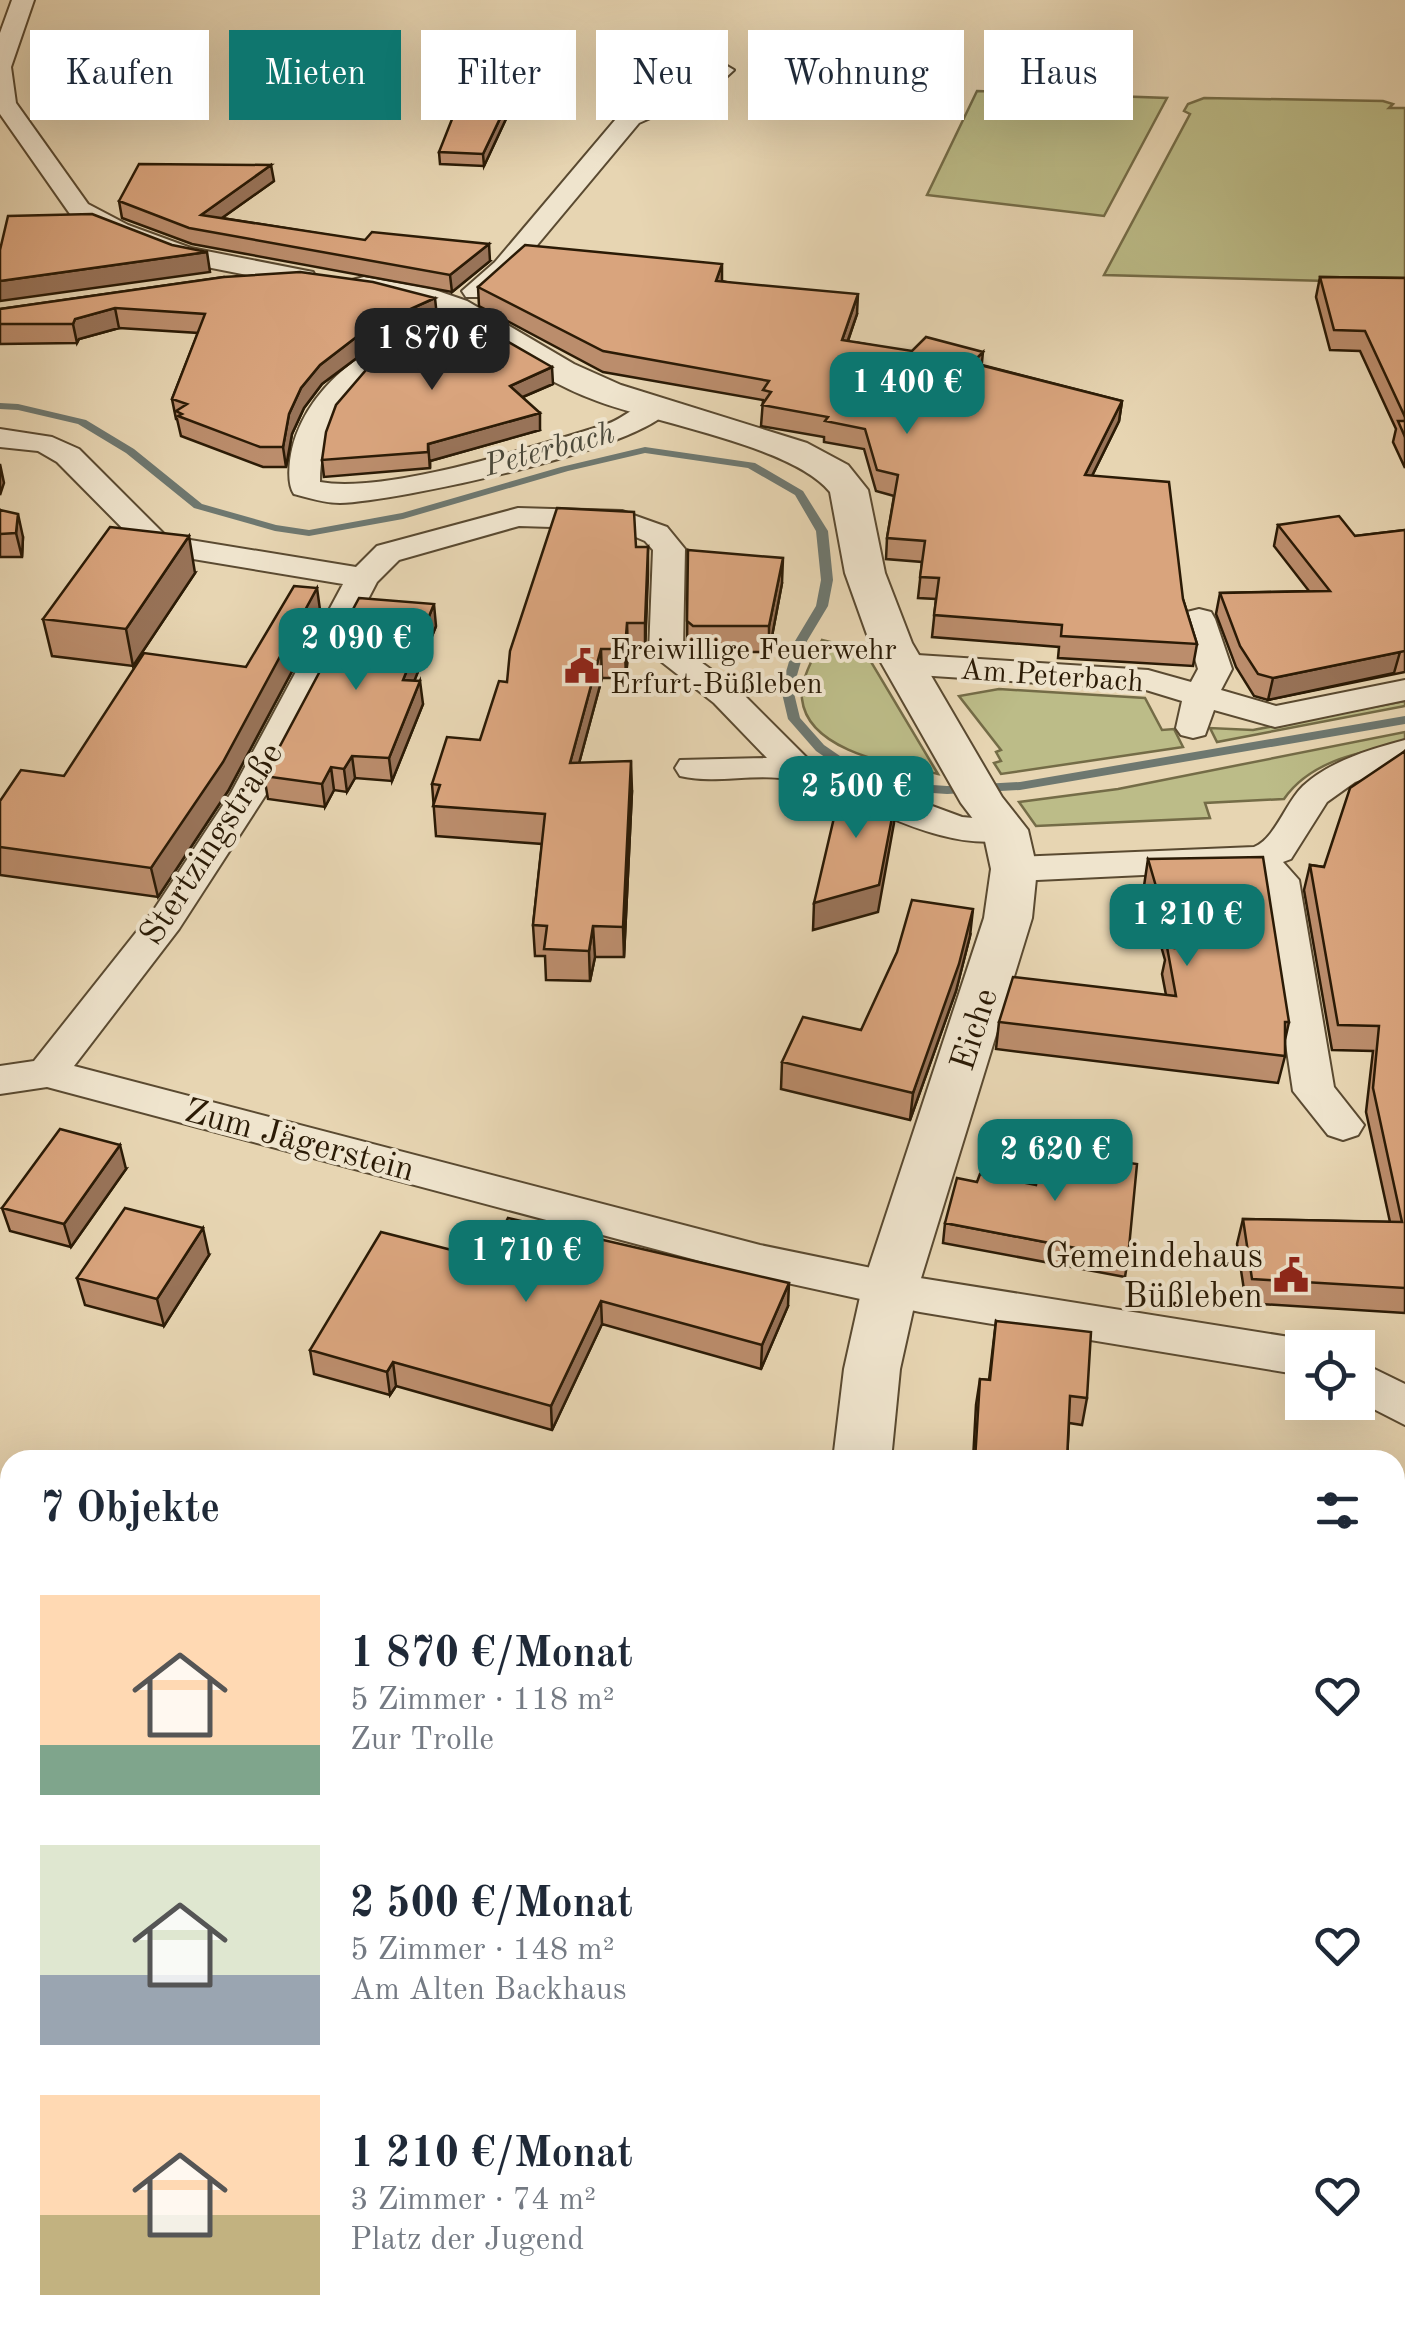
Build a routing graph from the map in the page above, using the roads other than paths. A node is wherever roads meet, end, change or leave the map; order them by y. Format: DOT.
graph roads {
  1 [pos="23,0"];
  2 [pos="0,68"];
  3 [pos="2,103"];
  4 [pos="628,120"];
  5 [pos="303,278"];
  6 [pos="190,289"];
  7 [pos="463,313"];
  8 [pos="656,408"];
  9 [pos="0,438"];
  10 [pos="375,566"];
  11 [pos="1199,619"];
  12 [pos="902,664"];
  13 [pos="1405,690"];
  14 [pos="1197,712"];
  15 [pos="1388,757"];
  16 [pos="694,768"];
  17 [pos="798,769"];
  18 [pos="992,819"];
  19 [pos="1258,858"];
  20 [pos="47,1073"];
  21 [pos="0,1080"];
  22 [pos="1343,1126"];
  23 [pos="890,1288"];
  24 [pos="1285,1354"];
  25 [pos="1375,1388"];
  26 [pos="1405,1407"];
  27 [pos="863,1450"];
  1 -- 2 [label="street"];
  2 -- 3 [label="street"];
  3 -- 5 [label="street"];
  4 -- 7 [label="street"];
  5 -- 6 [label="street"];
  5 -- 7 [label="street"];
  7 -- 8 [label="street"];
  7 -- 8 [label="street"];
  8 -- 12 [label="street"];
  9 -- 10 [label="street"];
  10 -- 17 [label="street"];
  10 -- 20 [label="street, Stertzingstraße"];
  11 -- 14 [label="street"];
  12 -- 14 [label="street, Am Peterbach"];
  12 -- 18 [label="street"];
  13 -- 14 [label="street, Am Peterbach"];
  15 -- 19 [label="street"];
  16 -- 17 [label="street"];
  17 -- 18 [label="street"];
  18 -- 19 [label="street"];
  18 -- 23 [label="street, Eiche"];
  19 -- 22 [label="street"];
  20 -- 21 [label="street, Zum Jägerstein"];
  20 -- 23 [label="street, Zum Jägerstein"];
  23 -- 24 [label="street, Zum Jägerstein"];
  23 -- 27 [label="street, Eiche"];
  25 -- 26 [label="street"];
}
